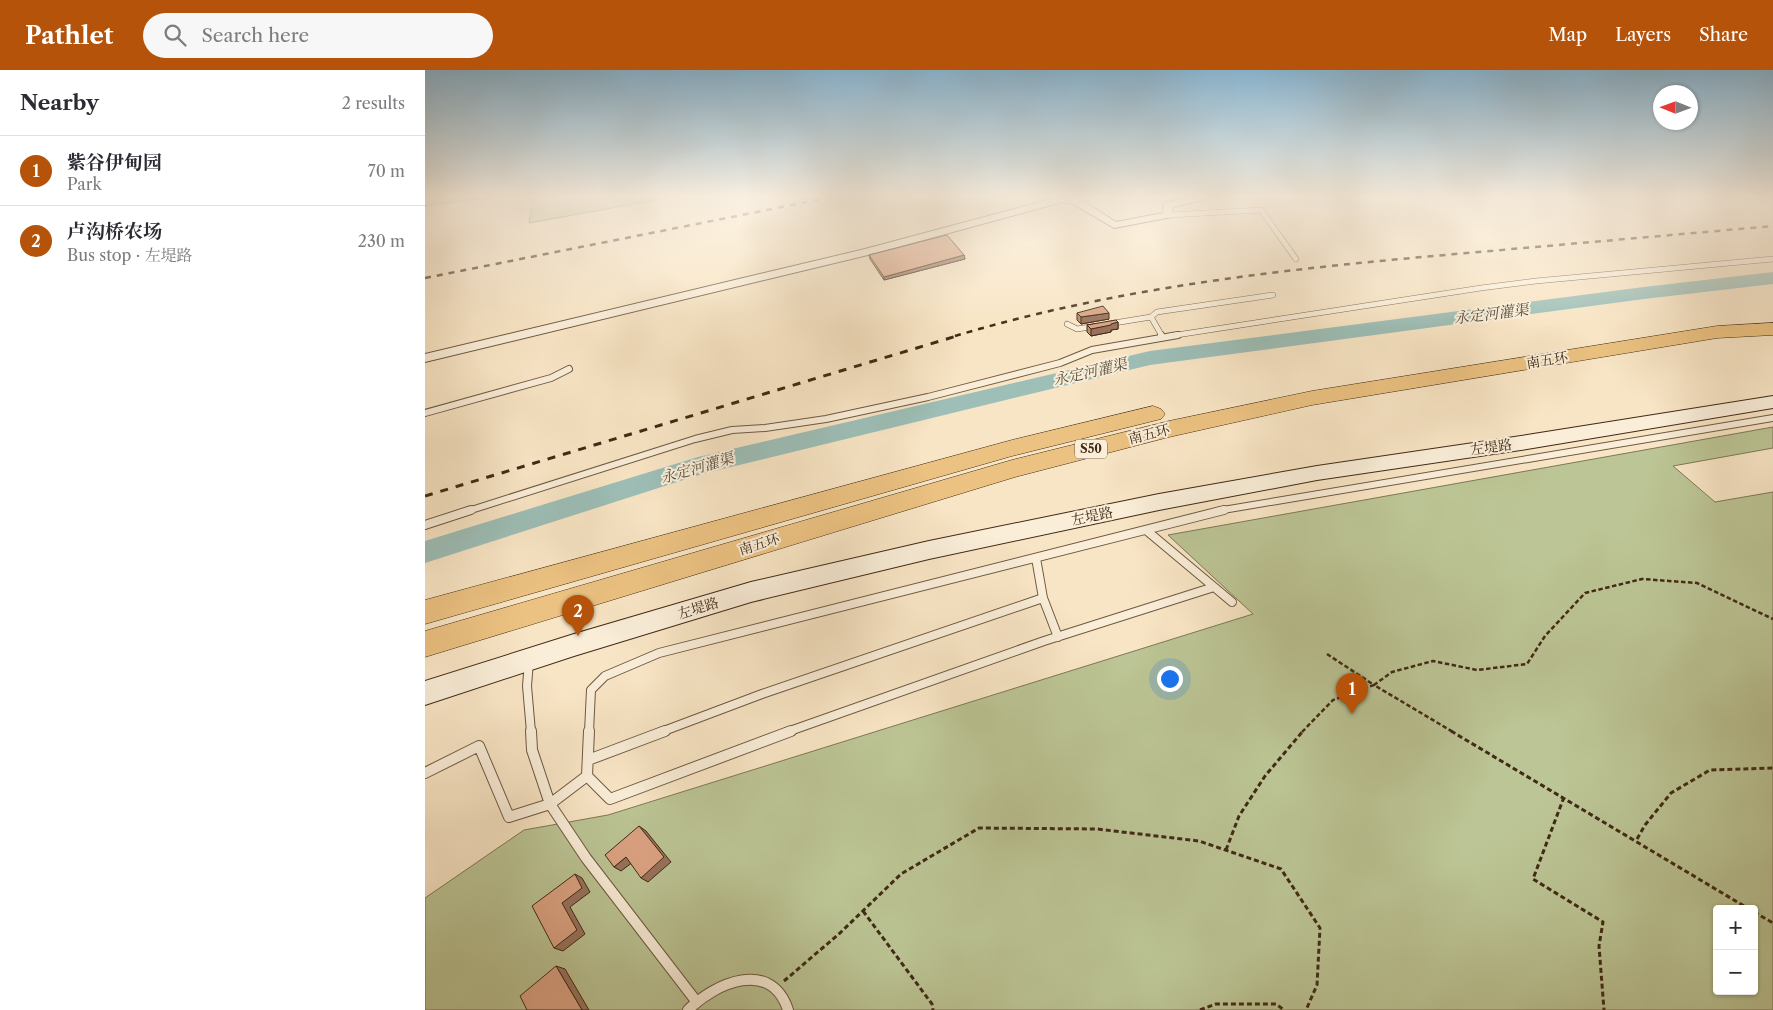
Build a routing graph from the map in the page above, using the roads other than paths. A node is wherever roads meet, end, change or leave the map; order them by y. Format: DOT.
graph roads {
  1 [pos="907,241"];
  2 [pos="1283,241"];
  3 [pos="1296,259"];
  4 [pos="1773,259"];
  5 [pos="1273,295"];
  6 [pos="1773,313"];
  7 [pos="1151,317"];
  8 [pos="1067,324"];
  9 [pos="1773,329"];
  10 [pos="1162,337"];
  11 [pos="425,358"];
  12 [pos="569,369"];
  13 [pos="1773,402"];
  14 [pos="425,413"];
  15 [pos="1773,418"];
  16 [pos="425,525"];
  17 [pos="1146,530"];
  18 [pos="1036,558"];
  19 [pos="1213,587"];
  20 [pos="1043,598"];
  21 [pos="1232,602"];
  22 [pos="425,612"];
  23 [pos="1058,637"];
  24 [pos="425,644"];
  25 [pos="529,659"];
  26 [pos="425,693"];
  27 [pos="588,760"];
  28 [pos="425,773"];
  29 [pos="587,776"];
  30 [pos="550,804"];
  31 [pos="696,1001"];
  32 [pos="688,1010"];
  33 [pos="789,1010"];
  1 -- 11 [label="street"];
  2 -- 3 [label="lane"];
  4 -- 10 [label="lane"];
  5 -- 7 [label="lane"];
  6 -- 22 [label="highway, 南五环 / S50"];
  7 -- 8 [label="lane"];
  7 -- 10 [label="lane"];
  9 -- 24 [label="highway, 南五环 / S50"];
  10 -- 16 [label="lane"];
  12 -- 14 [label="lane"];
  13 -- 25 [label="main road, 左堤路"];
  15 -- 17 [label="lane"];
  17 -- 18 [label="lane"];
  17 -- 19 [label="lane"];
  18 -- 20 [label="lane"];
  18 -- 27 [label="lane"];
  19 -- 21 [label="lane"];
  19 -- 23 [label="lane"];
  20 -- 23 [label="lane"];
  20 -- 27 [label="lane"];
  23 -- 29 [label="lane"];
  25 -- 26 [label="main road, 左堤路"];
  25 -- 30 [label="lane"];
  27 -- 29 [label="lane"];
  28 -- 30 [label="lane"];
  29 -- 30 [label="lane"];
  30 -- 31 [label="lane"];
  31 -- 32 [label="lane"];
  31 -- 33 [label="lane"];
}
